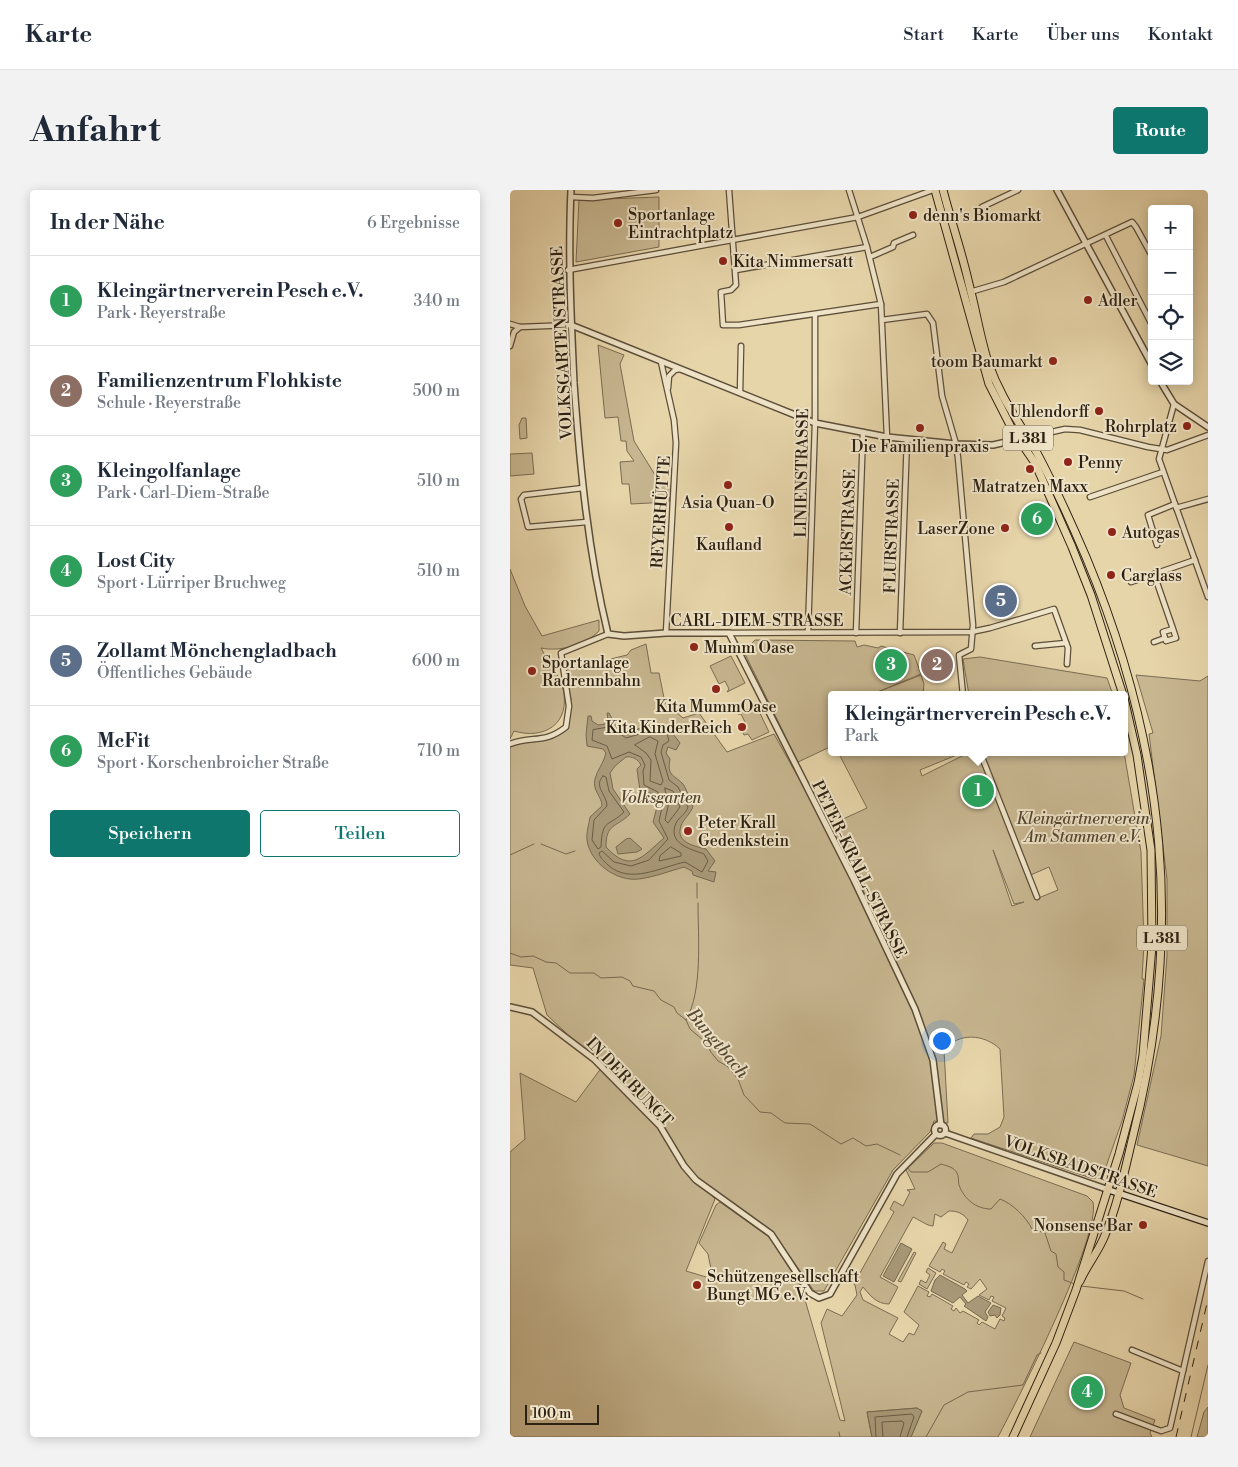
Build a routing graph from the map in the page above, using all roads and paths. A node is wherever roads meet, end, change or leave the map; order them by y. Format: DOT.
graph roads {
  1 [pos="571,190"];
  2 [pos="729,190"];
  3 [pos="849,190"];
  4 [pos="934,190"];
  5 [pos="943,190"];
  6 [pos="1018,190"];
  7 [pos="1057,190"];
  8 [pos="656,191"];
  9 [pos="570,197"];
  10 [pos="982,207"];
  11 [pos="858,217"];
  12 [pos="914,235"];
  13 [pos="1106,236"];
  14 [pos="732,240"];
  15 [pos="1086,245"];
  16 [pos="867,247"];
  17 [pos="1148,250"];
  18 [pos="870,257"];
  19 [pos="954,261"];
  20 [pos="568,270"];
  21 [pos="736,270"];
  22 [pos="971,292"];
  23 [pos="881,304"];
  24 [pos="815,314"];
  25 [pos="1148,317"];
  26 [pos="882,320"];
  27 [pos="510,324"];
  28 [pos="571,325"];
  29 [pos="520,327"];
  30 [pos="510,346"];
  31 [pos="740,346"];
  32 [pos="1148,352"];
  33 [pos="661,362"];
  34 [pos="680,369"];
  35 [pos="1162,385"];
  36 [pos="669,393"];
  37 [pos="740,393"];
  38 [pos="1174,404"];
  39 [pos="815,423"];
  40 [pos="1208,427"];
  41 [pos="863,432"];
  42 [pos="1208,435"];
  43 [pos="887,437"];
  44 [pos="1027,438"];
  45 [pos="907,439"];
  46 [pos="1019,439"];
  47 [pos="956,444"];
  48 [pos="1160,450"];
  49 [pos="1163,472"];
  50 [pos="583,488"];
  51 [pos="1090,497"];
  52 [pos="1208,499"];
  53 [pos="1175,506"];
  54 [pos="588,522"];
  55 [pos="1157,545"];
  56 [pos="1194,560"];
  57 [pos="1154,574"];
  58 [pos="1131,582"];
  59 [pos="1208,598"];
  60 [pos="1173,629"];
  61 [pos="666,632"];
  62 [pos="808,632"];
  63 [pos="971,632"];
  64 [pos="728,633"];
  65 [pos="856,633"];
  66 [pos="900,633"];
  67 [pos="608,634"];
  68 [pos="1165,638"];
  69 [pos="1154,642"];
  70 [pos="1066,643"];
  71 [pos="1035,646"];
  72 [pos="1067,664"];
  73 [pos="963,691"];
  74 [pos="1122,691"];
  75 [pos="1128,716"];
  76 [pos="510,744"];
  77 [pos="982,756"];
  78 [pos="1037,897"];
  79 [pos="510,1007"];
  80 [pos="941,1124"];
  81 [pos="946,1133"];
  82 [pos="936,1134"];
  83 [pos="1109,1190"];
  84 [pos="1118,1194"];
  85 [pos="1208,1224"];
  86 [pos="1208,1261"];
  87 [pos="1080,1280"];
  88 [pos="1132,1350"];
  89 [pos="1183,1371"];
  90 [pos="1116,1414"];
  91 [pos="1013,1437"];
  1 -- 9 [label="street, VOLKSGARTENSTRASSE"];
  2 -- 14 [label="street"];
  3 -- 11 [label="street"];
  4 -- 11 [label="street"];
  4 -- 19 [label="main road, L 381"];
  5 -- 22 [label="main road, L 381"];
  6 -- 10 [label="street"];
  7 -- 15 [label="street"];
  8 -- 9 [label="street"];
  9 -- 20 [label="street, VOLKSGARTENSTRASSE"];
  11 -- 14 [label="street"];
  11 -- 16 [label="street"];
  12 -- 18 [label="street"];
  13 -- 15 [label="street"];
  13 -- 17 [label="street"];
  13 -- 25 [label="street"];
  14 -- 20 [label="street"];
  14 -- 21 [label="street"];
  15 -- 22 [label="street"];
  15 -- 32 [label="street"];
  16 -- 18 [label="street"];
  16 -- 21 [label="street"];
  18 -- 23 [label="street"];
  19 -- 22 [label="street"];
  19 -- 46 [label="main road, L 381"];
  20 -- 28 [label="street, VOLKSGARTENSTRASSE"];
  21 -- 24 [label="street"];
  22 -- 44 [label="main road, L 381"];
  23 -- 24 [label="street"];
  23 -- 26 [label="street"];
  24 -- 39 [label="street, LINIENSTRASSE"];
  26 -- 43 [label="street"];
  26 -- 47 [label="street"];
  27 -- 29 [label="street"];
  28 -- 29 [label="street"];
  28 -- 33 [label="street"];
  28 -- 50 [label="street, VOLKSGARTENSTRASSE"];
  29 -- 30 [label="street"];
  31 -- 37 [label="street"];
  33 -- 34 [label="street"];
  33 -- 36 [label="street, REYERHÜTTE"];
  34 -- 36 [label="street, REYERHÜTTE"];
  34 -- 37 [label="street"];
  35 -- 38 [label="street"];
  36 -- 61 [label="street, REYERHÜTTE"];
  37 -- 39 [label="street"];
  38 -- 40 [label="street"];
  38 -- 48 [label="street"];
  39 -- 41 [label="street"];
  39 -- 62 [label="street, LINIENSTRASSE"];
  41 -- 43 [label="street"];
  41 -- 65 [label="street, ACKERSTRASSE"];
  42 -- 48 [label="street"];
  43 -- 45 [label="street"];
  44 -- 46 [label="street"];
  44 -- 48 [label="street"];
  44 -- 84 [label="main road, L 381"];
  45 -- 47 [label="street"];
  45 -- 66 [label="street, FLURSTRASSE"];
  46 -- 47 [label="street"];
  46 -- 74 [label="main road, L 381"];
  47 -- 63 [label="street"];
  48 -- 49 [label="street"];
  49 -- 51 [label="street"];
  49 -- 53 [label="street"];
  50 -- 54 [label="street, VOLKSGARTENSTRASSE"];
  50 -- 54 [label="street"];
  52 -- 53 [label="street"];
  53 -- 55 [label="street"];
  53 -- 56 [label="street"];
  54 -- 67 [label="street, VOLKSGARTENSTRASSE"];
  56 -- 57 [label="street"];
  56 -- 59 [label="street"];
  57 -- 58 [label="street"];
  57 -- 60 [label="street"];
  60 -- 68 [label="street"];
  60 -- 68 [label="street"];
  61 -- 64 [label="street, CARL-DIEM-STRASSE"];
  61 -- 67 [label="street, CARL-DIEM-STRASSE"];
  62 -- 64 [label="street, CARL-DIEM-STRASSE"];
  62 -- 65 [label="street, CARL-DIEM-STRASSE"];
  63 -- 66 [label="street, CARL-DIEM-STRASSE"];
  63 -- 70 [label="street, CARL-DIEM-STRASSE"];
  63 -- 73 [label="street"];
  64 -- 80 [label="street, PETER-KRALL-STRASSE"];
  65 -- 66 [label="street, CARL-DIEM-STRASSE"];
  67 -- 76 [label="street, CARL-DIEM-STRASSE"];
  68 -- 69 [label="street"];
  70 -- 71 [label="street"];
  70 -- 72 [label="street, CARL-DIEM-STRASSE"];
  75 -- 83 [label="main road, L 381"];
  77 -- 78 [label="street"];
  79 -- 82 [label="street, IN DER BUNGT"];
  80 -- 81 [label="street"];
  80 -- 82 [label="street"];
  81 -- 82 [label="street"];
  81 -- 83 [label="street, VOLKSBADSTRASSE"];
  83 -- 84 [label="main road, VOLKSBADSTRASSE"];
  83 -- 87 [label="main road, L 381"];
  84 -- 85 [label="main road, VOLKSBADSTRASSE"];
  84 -- 87 [label="main road, L 381"];
  86 -- 89 [label="street"];
  87 -- 91 [label="main road, L 381"];
  88 -- 89 [label="street"];
  89 -- 90 [label="street"];
}
